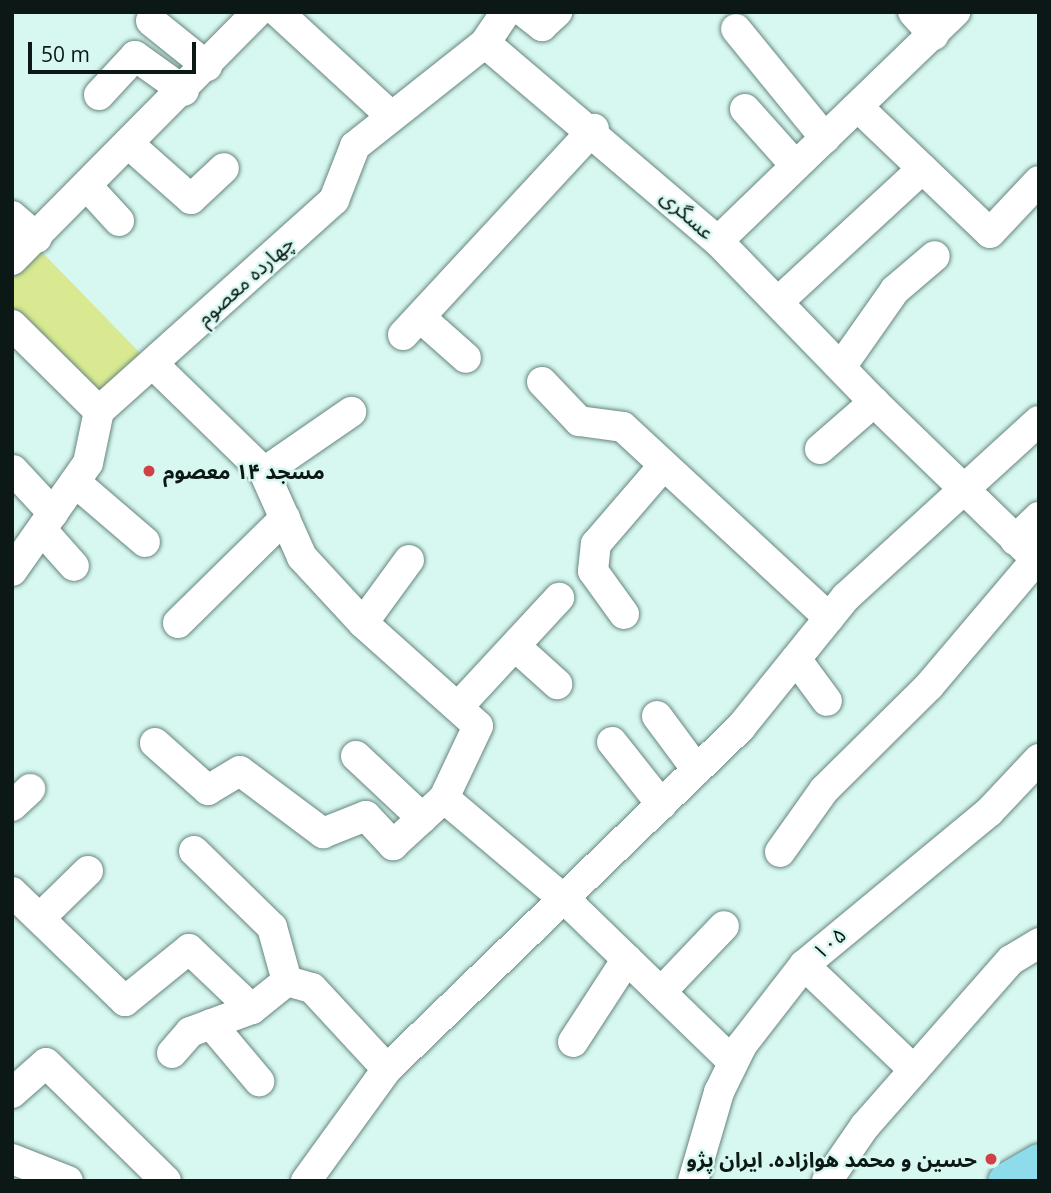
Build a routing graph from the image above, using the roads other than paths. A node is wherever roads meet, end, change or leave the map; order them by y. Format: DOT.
graph roads {
  1 [pos="257,12"];
  2 [pos="278,12"];
  3 [pos="506,12"];
  4 [pos="524,12"];
  5 [pos="558,12"];
  6 [pos="913,12"];
  7 [pos="955,12"];
  8 [pos="151,21"];
  9 [pos="736,29"];
  10 [pos="934,35"];
  11 [pos="485,43"];
  12 [pos="207,66"];
  13 [pos="184,91"];
  14 [pos="99,95"];
  15 [pos="858,107"];
  16 [pos="745,109"];
  17 [pos="388,114"];
  18 [pos="594,129"];
  19 [pos="825,138"];
  20 [pos="131,146"];
  21 [pos="796,166"];
  22 [pos="224,168"];
  23 [pos="922,169"];
  24 [pos="1039,181"];
  25 [pos="88,187"];
  26 [pos="12,216"];
  27 [pos="118,222"];
  28 [pos="37,238"];
  29 [pos="718,241"];
  30 [pos="935,256"];
  31 [pos="12,260"];
  32 [pos="779,301"];
  33 [pos="12,325"];
  34 [pos="466,358"];
  35 [pos="153,364"];
  36 [pos="843,364"];
  37 [pos="542,382"];
  38 [pos="874,401"];
  39 [pos="99,411"];
  40 [pos="351,412"];
  41 [pos="1039,421"];
  42 [pos="820,449"];
  43 [pos="663,466"];
  44 [pos="13,470"];
  45 [pos="264,472"];
  46 [pos="75,482"];
  47 [pos="960,486"];
  48 [pos="1039,517"];
  49 [pos="285,518"];
  50 [pos="47,522"];
  51 [pos="145,542"];
  52 [pos="1030,554"];
  53 [pos="409,560"];
  54 [pos="74,566"];
  55 [pos="13,569"];
  56 [pos="559,598"];
  57 [pos="624,614"];
  58 [pos="829,618"];
  59 [pos="363,622"];
  60 [pos="178,624"];
  61 [pos="515,646"];
  62 [pos="796,659"];
  63 [pos="557,684"];
  64 [pos="827,701"];
  65 [pos="458,707"];
  66 [pos="657,716"];
  67 [pos="612,742"];
  68 [pos="155,743"];
  69 [pos="356,756"];
  70 [pos="1039,759"];
  71 [pos="697,770"];
  72 [pos="444,798"];
  73 [pos="662,805"];
  74 [pos="422,818"];
  75 [pos="194,851"];
  76 [pos="780,852"];
  77 [pos="88,871"];
  78 [pos="12,892"];
  79 [pos="563,899"];
  80 [pos="43,915"];
  81 [pos="724,926"];
  82 [pos="1039,943"];
  83 [pos="627,959"];
  84 [pos="804,965"];
  85 [pos="287,981"];
  86 [pos="661,992"];
  87 [pos="252,1009"];
  88 [pos="211,1024"];
  89 [pos="573,1042"];
  90 [pos="172,1054"];
  91 [pos="733,1062"];
  92 [pos="387,1069"];
  93 [pos="914,1070"];
  94 [pos="259,1082"];
  95 [pos="12,1093"];
  96 [pos="12,1159"];
  97 [pos="1039,1163"];
  98 [pos="68,1181"];
  99 [pos="166,1181"];
  100 [pos="306,1181"];
  101 [pos="693,1181"];
  102 [pos="827,1181"];
  103 [pos="1006,1181"];
  1 -- 12 [label="street"];
  2 -- 17 [label="street"];
  3 -- 11 [label="street, چهارده معصوم"];
  4 -- 5 [label="street"];
  6 -- 10 [label="street"];
  7 -- 10 [label="street"];
  8 -- 12 [label="street"];
  9 -- 19 [label="street"];
  10 -- 15 [label="street"];
  11 -- 17 [label="street, چهارده معصوم"];
  11 -- 18 [label="street, عسگری"];
  12 -- 13 [label="street"];
  13 -- 14 [label="street"];
  13 -- 20 [label="street"];
  15 -- 19 [label="street"];
  15 -- 23 [label="street"];
  16 -- 21 [label="street"];
  17 -- 35 [label="street, چهارده معصوم"];
  18 -- 29 [label="street, عسگری"];
  18 -- 34 [label="street"];
  19 -- 21 [label="street"];
  20 -- 22 [label="street"];
  20 -- 25 [label="street"];
  21 -- 29 [label="street"];
  23 -- 24 [label="street"];
  23 -- 32 [label="street"];
  25 -- 27 [label="street"];
  25 -- 28 [label="street"];
  26 -- 28 [label="street"];
  28 -- 31 [label="street"];
  29 -- 32 [label="street, عسگری"];
  30 -- 36 [label="street"];
  32 -- 36 [label="street, عسگری"];
  33 -- 39 [label="street"];
  35 -- 39 [label="street, چهارده معصوم"];
  35 -- 45 [label="street"];
  36 -- 38 [label="street, عسگری"];
  37 -- 43 [label="street"];
  38 -- 42 [label="street"];
  38 -- 47 [label="street, عسگری"];
  39 -- 46 [label="street"];
  40 -- 45 [label="street"];
  41 -- 47 [label="street"];
  43 -- 57 [label="street"];
  43 -- 58 [label="street"];
  44 -- 50 [label="street"];
  45 -- 49 [label="street"];
  46 -- 50 [label="street"];
  46 -- 51 [label="street"];
  47 -- 52 [label="street, عسگری"];
  47 -- 58 [label="street"];
  48 -- 52 [label="street"];
  49 -- 59 [label="street"];
  49 -- 60 [label="street"];
  50 -- 54 [label="street"];
  50 -- 55 [label="street"];
  52 -- 76 [label="street"];
  53 -- 59 [label="street"];
  56 -- 61 [label="street"];
  58 -- 62 [label="street"];
  59 -- 65 [label="street"];
  61 -- 63 [label="street"];
  61 -- 65 [label="street"];
  62 -- 64 [label="street"];
  62 -- 71 [label="street"];
  65 -- 72 [label="street"];
  66 -- 71 [label="street"];
  67 -- 73 [label="street"];
  68 -- 74 [label="street"];
  69 -- 74 [label="street"];
  70 -- 84 [label="street, ۱۰۵"];
  71 -- 73 [label="street"];
  72 -- 74 [label="street"];
  72 -- 79 [label="street"];
  73 -- 79 [label="street"];
  75 -- 85 [label="street"];
  77 -- 80 [label="street"];
  78 -- 80 [label="street"];
  79 -- 83 [label="street"];
  79 -- 92 [label="street"];
  80 -- 87 [label="street"];
  81 -- 86 [label="street"];
  82 -- 93 [label="street"];
  83 -- 86 [label="street"];
  83 -- 89 [label="street"];
  84 -- 91 [label="street, ۱۰۵"];
  84 -- 93 [label="street"];
  85 -- 87 [label="street"];
  85 -- 92 [label="street"];
  86 -- 91 [label="street"];
  87 -- 88 [label="street"];
  88 -- 90 [label="street"];
  88 -- 94 [label="street"];
  91 -- 101 [label="street, ۱۰۵"];
  92 -- 100 [label="street"];
  93 -- 102 [label="street"];
  95 -- 99 [label="street"];
  96 -- 98 [label="street"];
  97 -- 103 [label="main road"];
}
